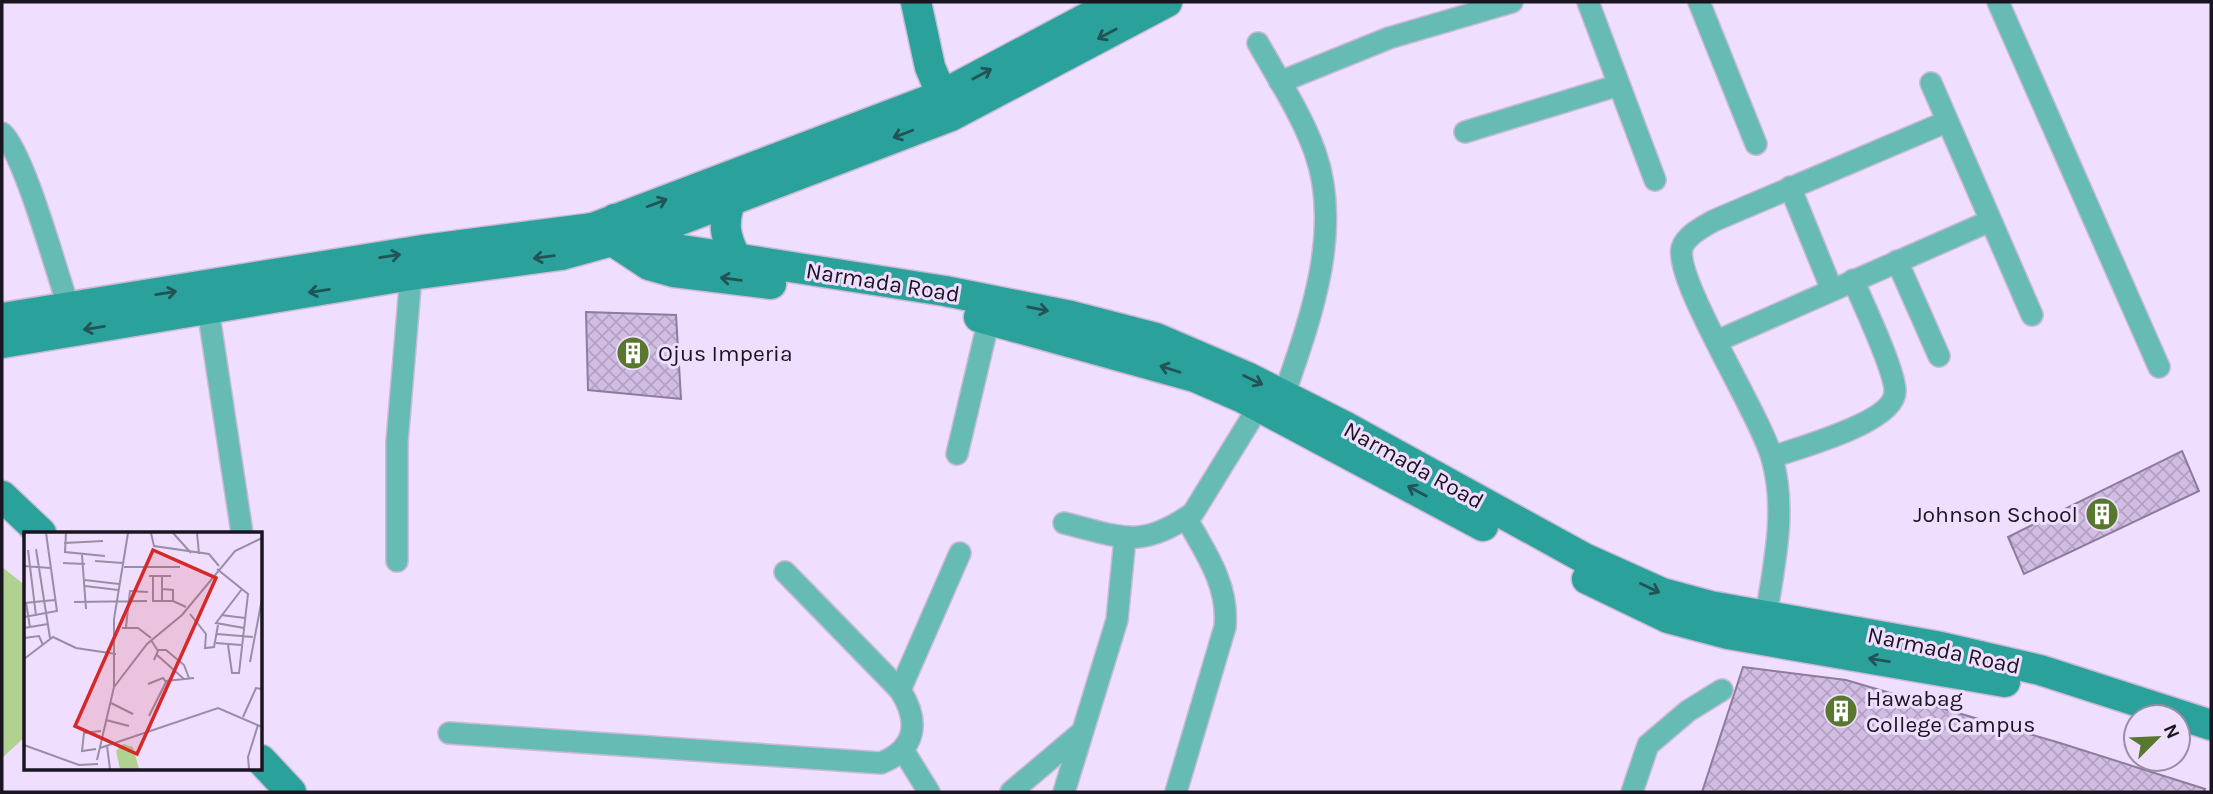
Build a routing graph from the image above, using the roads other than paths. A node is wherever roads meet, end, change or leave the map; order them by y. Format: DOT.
graph roads {
  1 [pos="916,2"];
  2 [pos="1117,2"];
  3 [pos="1167,2"];
  4 [pos="1512,2"];
  5 [pos="1588,2"];
  6 [pos="1699,2"];
  7 [pos="1998,2"];
  8 [pos="1258,43"];
  9 [pos="1280,82"];
  10 [pos="1931,83"];
  11 [pos="1619,85"];
  12 [pos="946,106"];
  13 [pos="1946,122"];
  14 [pos="1465,132"];
  15 [pos="2,133"];
  16 [pos="1756,144"];
  17 [pos="1655,180"];
  18 [pos="1790,187"];
  19 [pos="731,200"];
  20 [pos="1990,221"];
  21 [pos="613,230"];
  22 [pos="736,258"];
  23 [pos="1897,261"];
  24 [pos="411,275"];
  25 [pos="1853,280"];
  26 [pos="1832,290"];
  27 [pos="69,309"];
  28 [pos="208,309"];
  29 [pos="2032,315"];
  30 [pos="2,318"];
  31 [pos="989,319"];
  32 [pos="1717,341"];
  33 [pos="2,343"];
  34 [pos="1939,356"];
  35 [pos="2159,367"];
  36 [pos="1271,401"];
  37 [pos="957,454"];
  38 [pos="1772,457"];
  39 [pos="2,496"];
  40 [pos="1186,519"];
  41 [pos="1063,523"];
  42 [pos="40,532"];
  43 [pos="242,532"];
  44 [pos="1125,538"];
  45 [pos="960,553"];
  46 [pos="397,561"];
  47 [pos="785,572"];
  48 [pos="1766,617"];
  49 [pos="900,690"];
  50 [pos="1722,690"];
  51 [pos="2122,716"];
  52 [pos="2211,725"];
  53 [pos="1084,731"];
  54 [pos="449,733"];
  55 [pos="2192,740"];
  56 [pos="2211,746"];
  57 [pos="903,750"];
  58 [pos="262,761"];
  59 [pos="291,792"];
  60 [pos="929,792"];
  61 [pos="1011,792"];
  62 [pos="1064,792"];
  63 [pos="1176,792"];
  64 [pos="1632,792"];
  1 -- 12 [label="street"];
  12 -- 2 [label="street, one-way"];
  3 -- 12 [label="street, one-way"];
  4 -- 9 [label="street"];
  5 -- 11 [label="street"];
  6 -- 16 [label="street"];
  7 -- 35 [label="street"];
  8 -- 9 [label="street"];
  9 -- 36 [label="street"];
  10 -- 13 [label="street"];
  11 -- 14 [label="street"];
  11 -- 17 [label="street"];
  12 -- 19 [label="street, one-way"];
  21 -- 12 [label="street, one-way"];
  13 -- 18 [label="street"];
  13 -- 20 [label="street"];
  15 -- 27 [label="street"];
  18 -- 26 [label="street"];
  18 -- 32 [label="street"];
  19 -- 21 [label="street"];
  19 -- 22 [label="street"];
  20 -- 23 [label="street"];
  20 -- 29 [label="street"];
  21 -- 22 [label="street, Narmada Road"];
  21 -- 24 [label="street, one-way"];
  27 -- 21 [label="street, one-way"];
  31 -- 21 [label="street, one-way"];
  22 -- 36 [label="street, Narmada Road, one-way"];
  23 -- 25 [label="street"];
  23 -- 34 [label="street"];
  24 -- 28 [label="street, one-way"];
  24 -- 46 [label="street"];
  25 -- 26 [label="street"];
  25 -- 38 [label="street"];
  26 -- 32 [label="street"];
  27 -- 30 [label="street"];
  28 -- 33 [label="street, one-way"];
  28 -- 43 [label="street"];
  36 -- 31 [label="street, one-way"];
  31 -- 37 [label="street"];
  32 -- 38 [label="street"];
  36 -- 40 [label="street"];
  36 -- 48 [label="street, Narmada Road, one-way"];
  51 -- 36 [label="street, one-way"];
  38 -- 48 [label="street"];
  39 -- 42 [label="street"];
  40 -- 44 [label="street"];
  40 -- 63 [label="street"];
  41 -- 44 [label="street"];
  44 -- 53 [label="street"];
  45 -- 49 [label="street"];
  47 -- 49 [label="street"];
  48 -- 52 [label="street, Narmada Road"];
  49 -- 57 [label="street"];
  50 -- 64 [label="street"];
  53 -- 61 [label="street"];
  53 -- 62 [label="street"];
  54 -- 57 [label="street"];
  55 -- 56 [label="street"];
  57 -- 60 [label="street"];
  58 -- 59 [label="street"];
}
